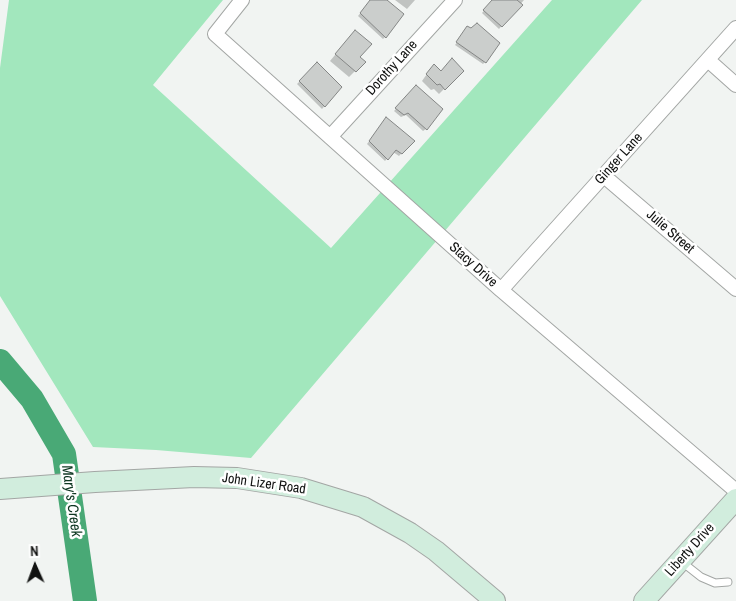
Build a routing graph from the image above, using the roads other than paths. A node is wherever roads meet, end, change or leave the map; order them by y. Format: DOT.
graph roads {
  1 [pos="242,0"];
  2 [pos="454,0"];
  3 [pos="736,28"];
  4 [pos="708,60"];
  5 [pos="736,85"];
  6 [pos="330,136"];
  7 [pos="604,176"];
  8 [pos="736,289"];
  9 [pos="501,290"];
  10 [pos="7,488"];
  11 [pos="736,498"];
  12 [pos="680,560"];
  13 [pos="728,582"];
  14 [pos="494,601"];
  15 [pos="644,601"];
  1 -- 6 [label="street, Stacy Drive"];
  2 -- 6 [label="street, Dorothy Lane"];
  3 -- 4 [label="street, Ginger Lane"];
  4 -- 5 [label="street"];
  4 -- 7 [label="street, Ginger Lane"];
  6 -- 9 [label="street, Stacy Drive"];
  7 -- 8 [label="street, Julie Street"];
  7 -- 9 [label="street, Ginger Lane"];
  9 -- 11 [label="street, Stacy Drive"];
  10 -- 14 [label="street, John Lizer Road"];
  11 -- 12 [label="street, Liberty Drive"];
  12 -- 13 [label="lane"];
  12 -- 15 [label="street, Liberty Drive"];
}
